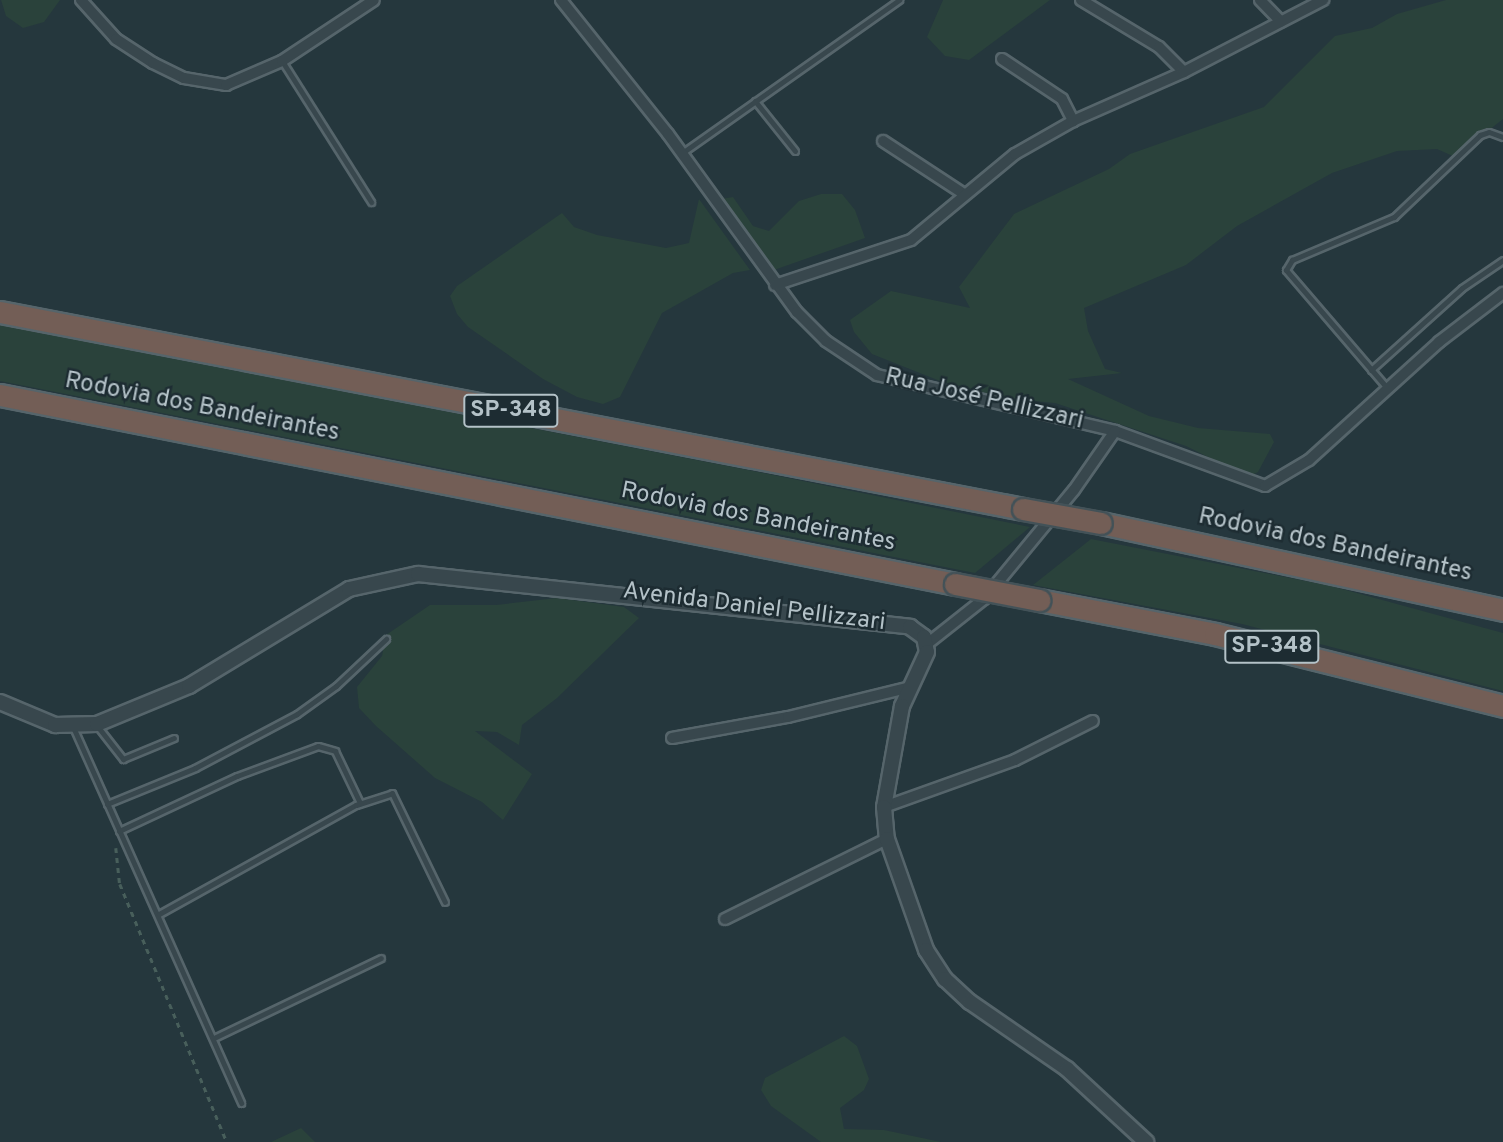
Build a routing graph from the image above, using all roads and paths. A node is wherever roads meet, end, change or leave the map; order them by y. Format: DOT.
graph roads {
  1 [pos="81,0"];
  2 [pos="374,0"];
  3 [pos="561,0"];
  4 [pos="899,0"];
  5 [pos="1082,0"];
  6 [pos="1260,0"];
  7 [pos="1323,0"];
  8 [pos="1281,22"];
  9 [pos="1002,59"];
  10 [pos="282,61"];
  11 [pos="1184,72"];
  12 [pos="754,102"];
  13 [pos="1073,121"];
  14 [pos="1503,137"];
  15 [pos="883,141"];
  16 [pos="794,151"];
  17 [pos="682,153"];
  18 [pos="964,194"];
  19 [pos="371,202"];
  20 [pos="1503,260"];
  21 [pos="775,285"];
  22 [pos="1503,293"];
  23 [pos="0,312"];
  24 [pos="1370,370"];
  25 [pos="1388,389"];
  26 [pos="0,395"];
  27 [pos="1115,431"];
  28 [pos="1503,610"];
  29 [pos="386,639"];
  30 [pos="927,644"];
  31 [pos="911,687"];
  32 [pos="0,702"];
  33 [pos="1503,706"];
  34 [pos="1093,721"];
  35 [pos="97,724"];
  36 [pos="73,727"];
  37 [pos="174,738"];
  38 [pos="672,738"];
  39 [pos="360,803"];
  40 [pos="107,804"];
  41 [pos="884,807"];
  42 [pos="119,831"];
  43 [pos="887,838"];
  44 [pos="445,902"];
  45 [pos="159,914"];
  46 [pos="725,919"];
  47 [pos="381,958"];
  48 [pos="214,1038"];
  49 [pos="241,1103"];
  50 [pos="228,1142"];
  51 [pos="1146,1142"];
  1 -- 10 [label="street"];
  2 -- 10 [label="street"];
  3 -- 17 [label="street, Rua José Pellizzari"];
  4 -- 12 [label="lane"];
  5 -- 11 [label="street"];
  6 -- 8 [label="street"];
  7 -- 8 [label="street"];
  8 -- 11 [label="street"];
  9 -- 13 [label="street"];
  10 -- 19 [label="lane"];
  11 -- 13 [label="street"];
  12 -- 16 [label="lane"];
  12 -- 17 [label="lane"];
  13 -- 18 [label="street"];
  14 -- 24 [label="lane"];
  15 -- 18 [label="street"];
  17 -- 21 [label="street, Rua José Pellizzari"];
  18 -- 21 [label="street"];
  20 -- 24 [label="lane"];
  21 -- 27 [label="street, Rua José Pellizzari"];
  22 -- 25 [label="street, Rua José Pellizzari"];
  23 -- 28 [label="highway, Rodovia dos Bandeirantes / SP-348, bridge"];
  24 -- 25 [label="lane"];
  25 -- 27 [label="street, Rua José Pellizzari"];
  26 -- 33 [label="highway, Rodovia dos Bandeirantes / SP-348, bridge"];
  27 -- 30 [label="street"];
  29 -- 40 [label="lane"];
  30 -- 31 [label="street"];
  30 -- 35 [label="street, Avenida Daniel Pellizzari"];
  31 -- 38 [label="street"];
  31 -- 41 [label="street"];
  32 -- 36 [label="street, Avenida Daniel Pellizzari"];
  34 -- 41 [label="street"];
  35 -- 36 [label="street, Avenida Daniel Pellizzari"];
  35 -- 37 [label="lane"];
  36 -- 40 [label="lane"];
  39 -- 42 [label="lane"];
  39 -- 44 [label="lane"];
  39 -- 45 [label="lane"];
  40 -- 42 [label="lane"];
  41 -- 43 [label="street"];
  42 -- 45 [label="lane"];
  42 -- 50 [label="path"];
  43 -- 46 [label="street"];
  43 -- 51 [label="street"];
  45 -- 48 [label="lane"];
  47 -- 48 [label="lane"];
  48 -- 49 [label="lane"];
}
